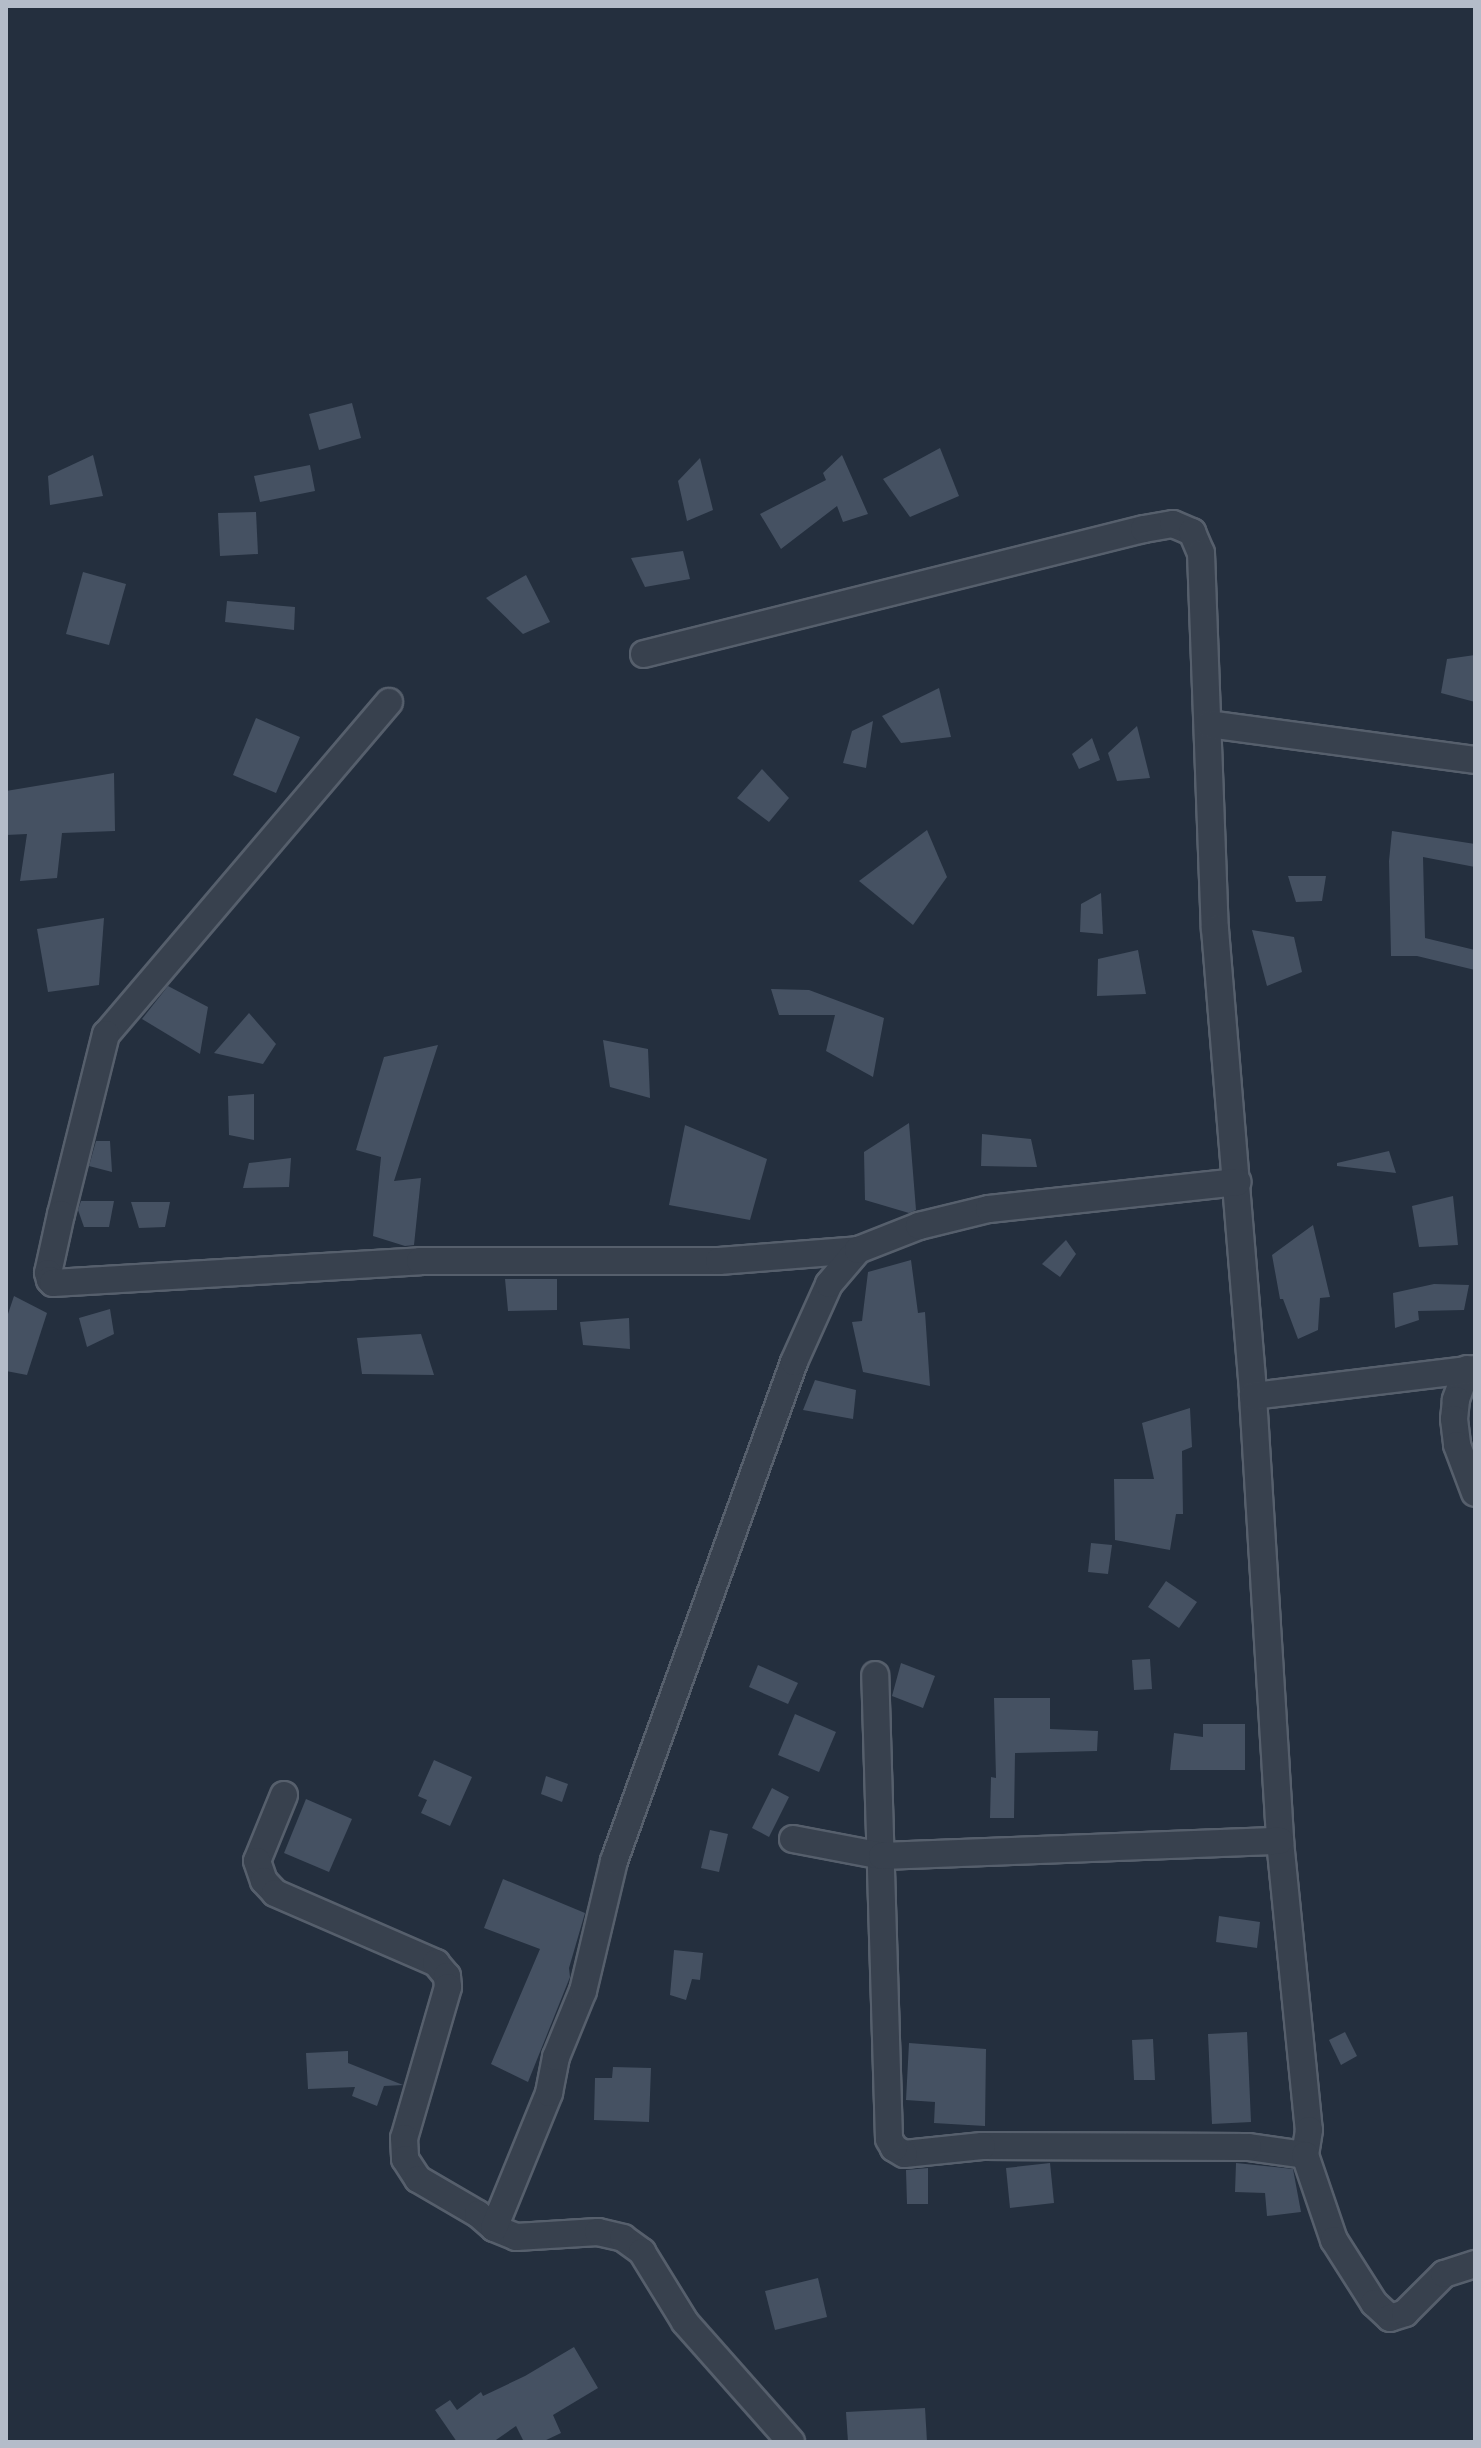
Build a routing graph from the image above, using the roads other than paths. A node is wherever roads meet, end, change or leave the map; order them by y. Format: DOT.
graph roads {
  1 [pos="644,654"];
  2 [pos="389,702"];
  3 [pos="1209,724"];
  4 [pos="1475,760"];
  5 [pos="1238,1182"];
  6 [pos="858,1250"];
  7 [pos="1471,1369"];
  8 [pos="1253,1396"];
  9 [pos="1475,1493"];
  10 [pos="875,1675"];
  11 [pos="284,1795"];
  12 [pos="793,1839"];
  13 [pos="1280,1841"];
  14 [pos="882,1856"];
  15 [pos="1305,2155"];
  16 [pos="494,2228"];
  17 [pos="1475,2264"];
  18 [pos="791,2442"];
  1 -- 3 [label="street"];
  2 -- 6 [label="street"];
  3 -- 4 [label="street"];
  3 -- 5 [label="street"];
  5 -- 6 [label="street"];
  5 -- 8 [label="street"];
  6 -- 16 [label="street"];
  7 -- 8 [label="street"];
  7 -- 9 [label="street"];
  8 -- 13 [label="street"];
  10 -- 14 [label="street"];
  11 -- 16 [label="street"];
  12 -- 14 [label="street"];
  13 -- 14 [label="street"];
  13 -- 15 [label="street"];
  14 -- 15 [label="street"];
  15 -- 17 [label="street"];
  16 -- 18 [label="street"];
}
